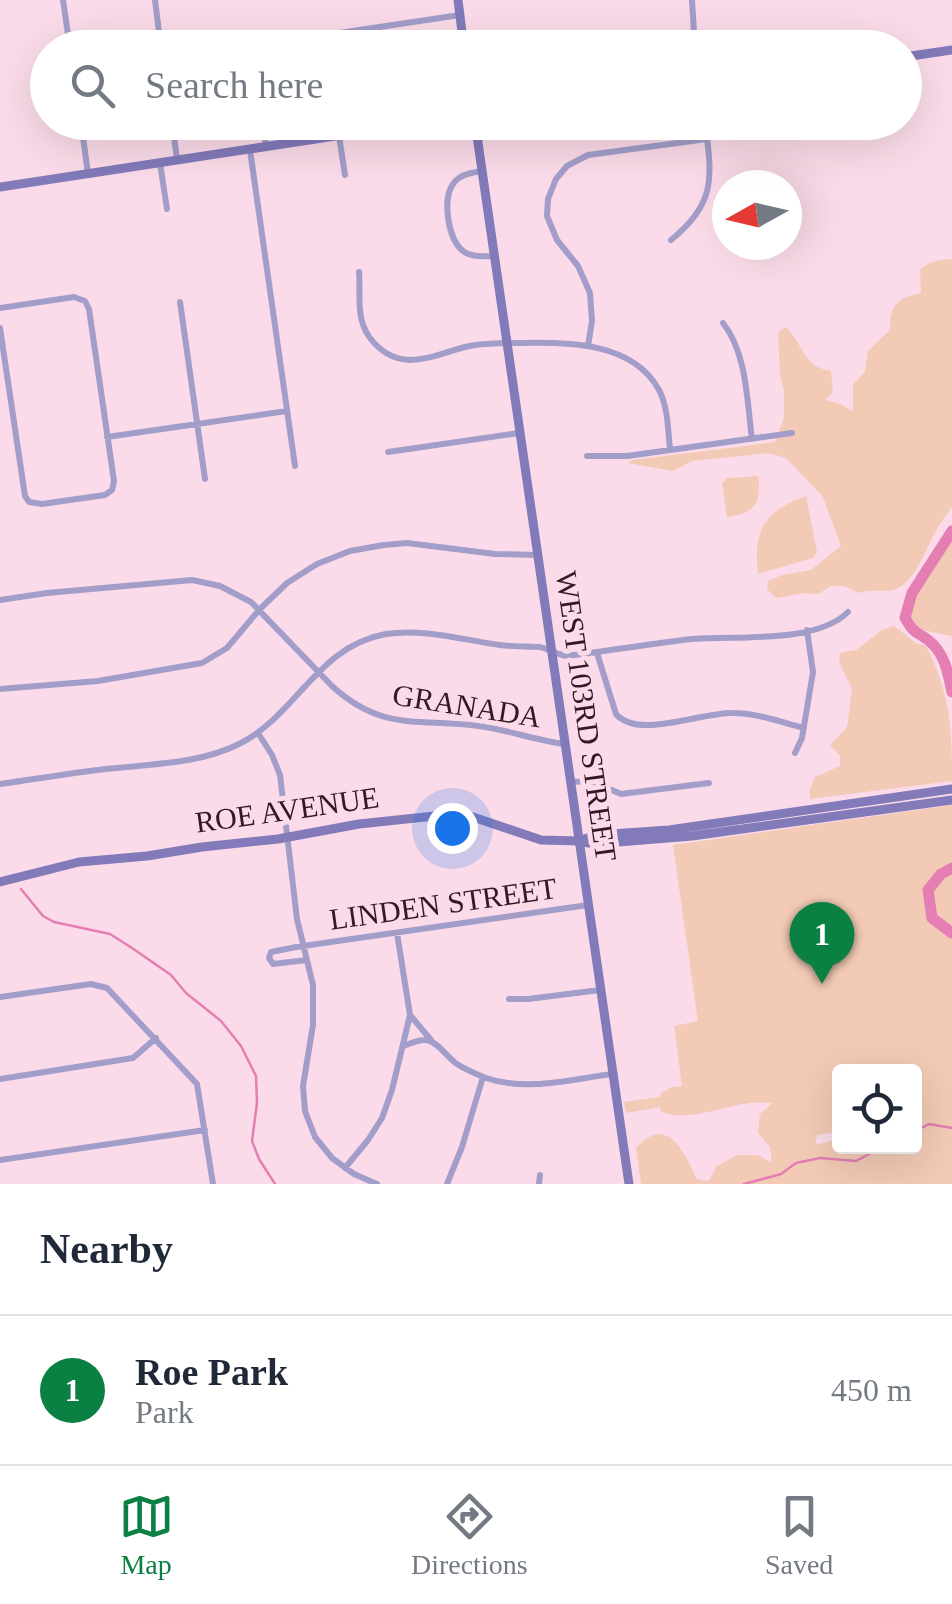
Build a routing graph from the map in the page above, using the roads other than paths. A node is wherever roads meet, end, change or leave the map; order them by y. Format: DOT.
graph roads {
  1 [pos="63,0"];
  2 [pos="155,0"];
  3 [pos="458,0"];
  4 [pos="692,0"];
  5 [pos="460,15"];
  6 [pos="67,30"];
  7 [pos="159,30"];
  8 [pos="363,30"];
  9 [pos="462,30"];
  10 [pos="694,30"];
  11 [pos="952,50"];
  12 [pos="922,54"];
  13 [pos="83,140"];
  14 [pos="174,140"];
  15 [pos="265,140"];
  16 [pos="312,140"];
  17 [pos="340,140"];
  18 [pos="478,140"];
  19 [pos="700,140"];
  20 [pos="707,140"];
  21 [pos="266,147"];
  22 [pos="250,150"];
  23 [pos="177,161"];
  24 [pos="160,163"];
  25 [pos="482,171"];
  26 [pos="88,174"];
  27 [pos="345,175"];
  28 [pos="0,187"];
  29 [pos="166,209"];
  30 [pos="671,240"];
  31 [pos="494,256"];
  32 [pos="359,272"];
  33 [pos="180,302"];
  34 [pos="0,308"];
  35 [pos="723,323"];
  36 [pos="0,328"];
  37 [pos="507,343"];
  38 [pos="588,346"];
  39 [pos="287,410"];
  40 [pos="197,424"];
  41 [pos="520,433"];
  42 [pos="792,433"];
  43 [pos="107,437"];
  44 [pos="752,439"];
  45 [pos="670,450"];
  46 [pos="388,452"];
  47 [pos="587,456"];
  48 [pos="294,466"];
  49 [pos="205,479"];
  50 [pos="537,554"];
  51 [pos="0,600"];
  52 [pos="258,610"];
  53 [pos="848,612"];
  54 [pos="807,630"];
  55 [pos="551,652"];
  56 [pos="597,652"];
  57 [pos="318,672"];
  58 [pos="0,689"];
  59 [pos="804,728"];
  60 [pos="258,733"];
  61 [pos="564,744"];
  62 [pos="795,753"];
  63 [pos="570,782"];
  64 [pos="709,783"];
  65 [pos="0,784"];
  66 [pos="947,795"];
  67 [pos="286,838"];
  68 [pos="579,841"];
  69 [pos="0,882"];
  70 [pos="588,905"];
  71 [pos="397,933"];
  72 [pos="304,946"];
  73 [pos="307,960"];
  74 [pos="600,990"];
  75 [pos="0,997"];
  76 [pos="509,999"];
  77 [pos="410,1015"];
  78 [pos="156,1038"];
  79 [pos="432,1041"];
  80 [pos="403,1046"];
  81 [pos="612,1074"];
  82 [pos="483,1076"];
  83 [pos="0,1079"];
  84 [pos="205,1130"];
  85 [pos="0,1160"];
  86 [pos="344,1168"];
  87 [pos="213,1184"];
  88 [pos="377,1184"];
  89 [pos="448,1184"];
  90 [pos="629,1184"];
  1 -- 6 [label="street"];
  2 -- 7 [label="street"];
  3 -- 5 [label="main road"];
  4 -- 10 [label="street"];
  5 -- 8 [label="street"];
  5 -- 9 [label="main road"];
  11 -- 12 [label="main road"];
  13 -- 26 [label="street"];
  14 -- 23 [label="street"];
  15 -- 21 [label="street"];
  16 -- 21 [label="main road"];
  17 -- 27 [label="street"];
  18 -- 25 [label="main road, WEST 103RD STREET"];
  19 -- 38 [label="street"];
  20 -- 30 [label="street"];
  21 -- 22 [label="main road"];
  22 -- 23 [label="main road"];
  22 -- 39 [label="street"];
  23 -- 24 [label="main road"];
  24 -- 26 [label="main road"];
  24 -- 29 [label="street"];
  25 -- 31 [label="main road, WEST 103RD STREET"];
  25 -- 31 [label="street"];
  26 -- 28 [label="main road"];
  31 -- 37 [label="main road, WEST 103RD STREET"];
  32 -- 37 [label="street"];
  33 -- 40 [label="street"];
  34 -- 43 [label="street"];
  35 -- 44 [label="street"];
  36 -- 43 [label="street"];
  37 -- 38 [label="street"];
  37 -- 41 [label="main road, WEST 103RD STREET"];
  38 -- 45 [label="street"];
  39 -- 40 [label="street"];
  39 -- 48 [label="street"];
  40 -- 43 [label="street"];
  40 -- 49 [label="street"];
  41 -- 46 [label="street"];
  41 -- 50 [label="main road, WEST 103RD STREET"];
  42 -- 44 [label="street"];
  44 -- 45 [label="street"];
  45 -- 47 [label="street"];
  50 -- 52 [label="street"];
  50 -- 55 [label="main road, WEST 103RD STREET"];
  51 -- 52 [label="street, GRANADA"];
  52 -- 57 [label="street, GRANADA"];
  52 -- 58 [label="street"];
  53 -- 54 [label="street"];
  54 -- 56 [label="street"];
  54 -- 59 [label="street"];
  55 -- 56 [label="street"];
  55 -- 57 [label="street"];
  55 -- 61 [label="main road, WEST 103RD STREET"];
  56 -- 59 [label="street"];
  57 -- 60 [label="street"];
  57 -- 61 [label="street, GRANADA"];
  59 -- 62 [label="street"];
  60 -- 65 [label="street"];
  60 -- 67 [label="street"];
  61 -- 63 [label="main road, WEST 103RD STREET"];
  63 -- 64 [label="street"];
  63 -- 68 [label="main road, WEST 103RD STREET"];
  66 -- 68 [label="main road, ROE AVENUE"];
  67 -- 68 [label="main road, ROE AVENUE"];
  67 -- 69 [label="main road, ROE AVENUE"];
  67 -- 72 [label="street"];
  68 -- 70 [label="main road, WEST 103RD STREET"];
  70 -- 71 [label="street, LINDEN STREET"];
  70 -- 74 [label="main road, WEST 103RD STREET"];
  71 -- 72 [label="street, LINDEN STREET"];
  71 -- 77 [label="street"];
  72 -- 73 [label="street"];
  72 -- 73 [label="street"];
  73 -- 86 [label="street"];
  74 -- 76 [label="street"];
  74 -- 81 [label="main road, WEST 103RD STREET"];
  75 -- 78 [label="street"];
  77 -- 79 [label="street"];
  77 -- 80 [label="street"];
  78 -- 83 [label="street"];
  78 -- 84 [label="street"];
  79 -- 80 [label="street"];
  79 -- 82 [label="street"];
  80 -- 86 [label="street"];
  81 -- 82 [label="street"];
  81 -- 90 [label="main road, WEST 103RD STREET"];
  82 -- 89 [label="street"];
  84 -- 85 [label="street"];
  84 -- 87 [label="street"];
  86 -- 88 [label="street"];
}
